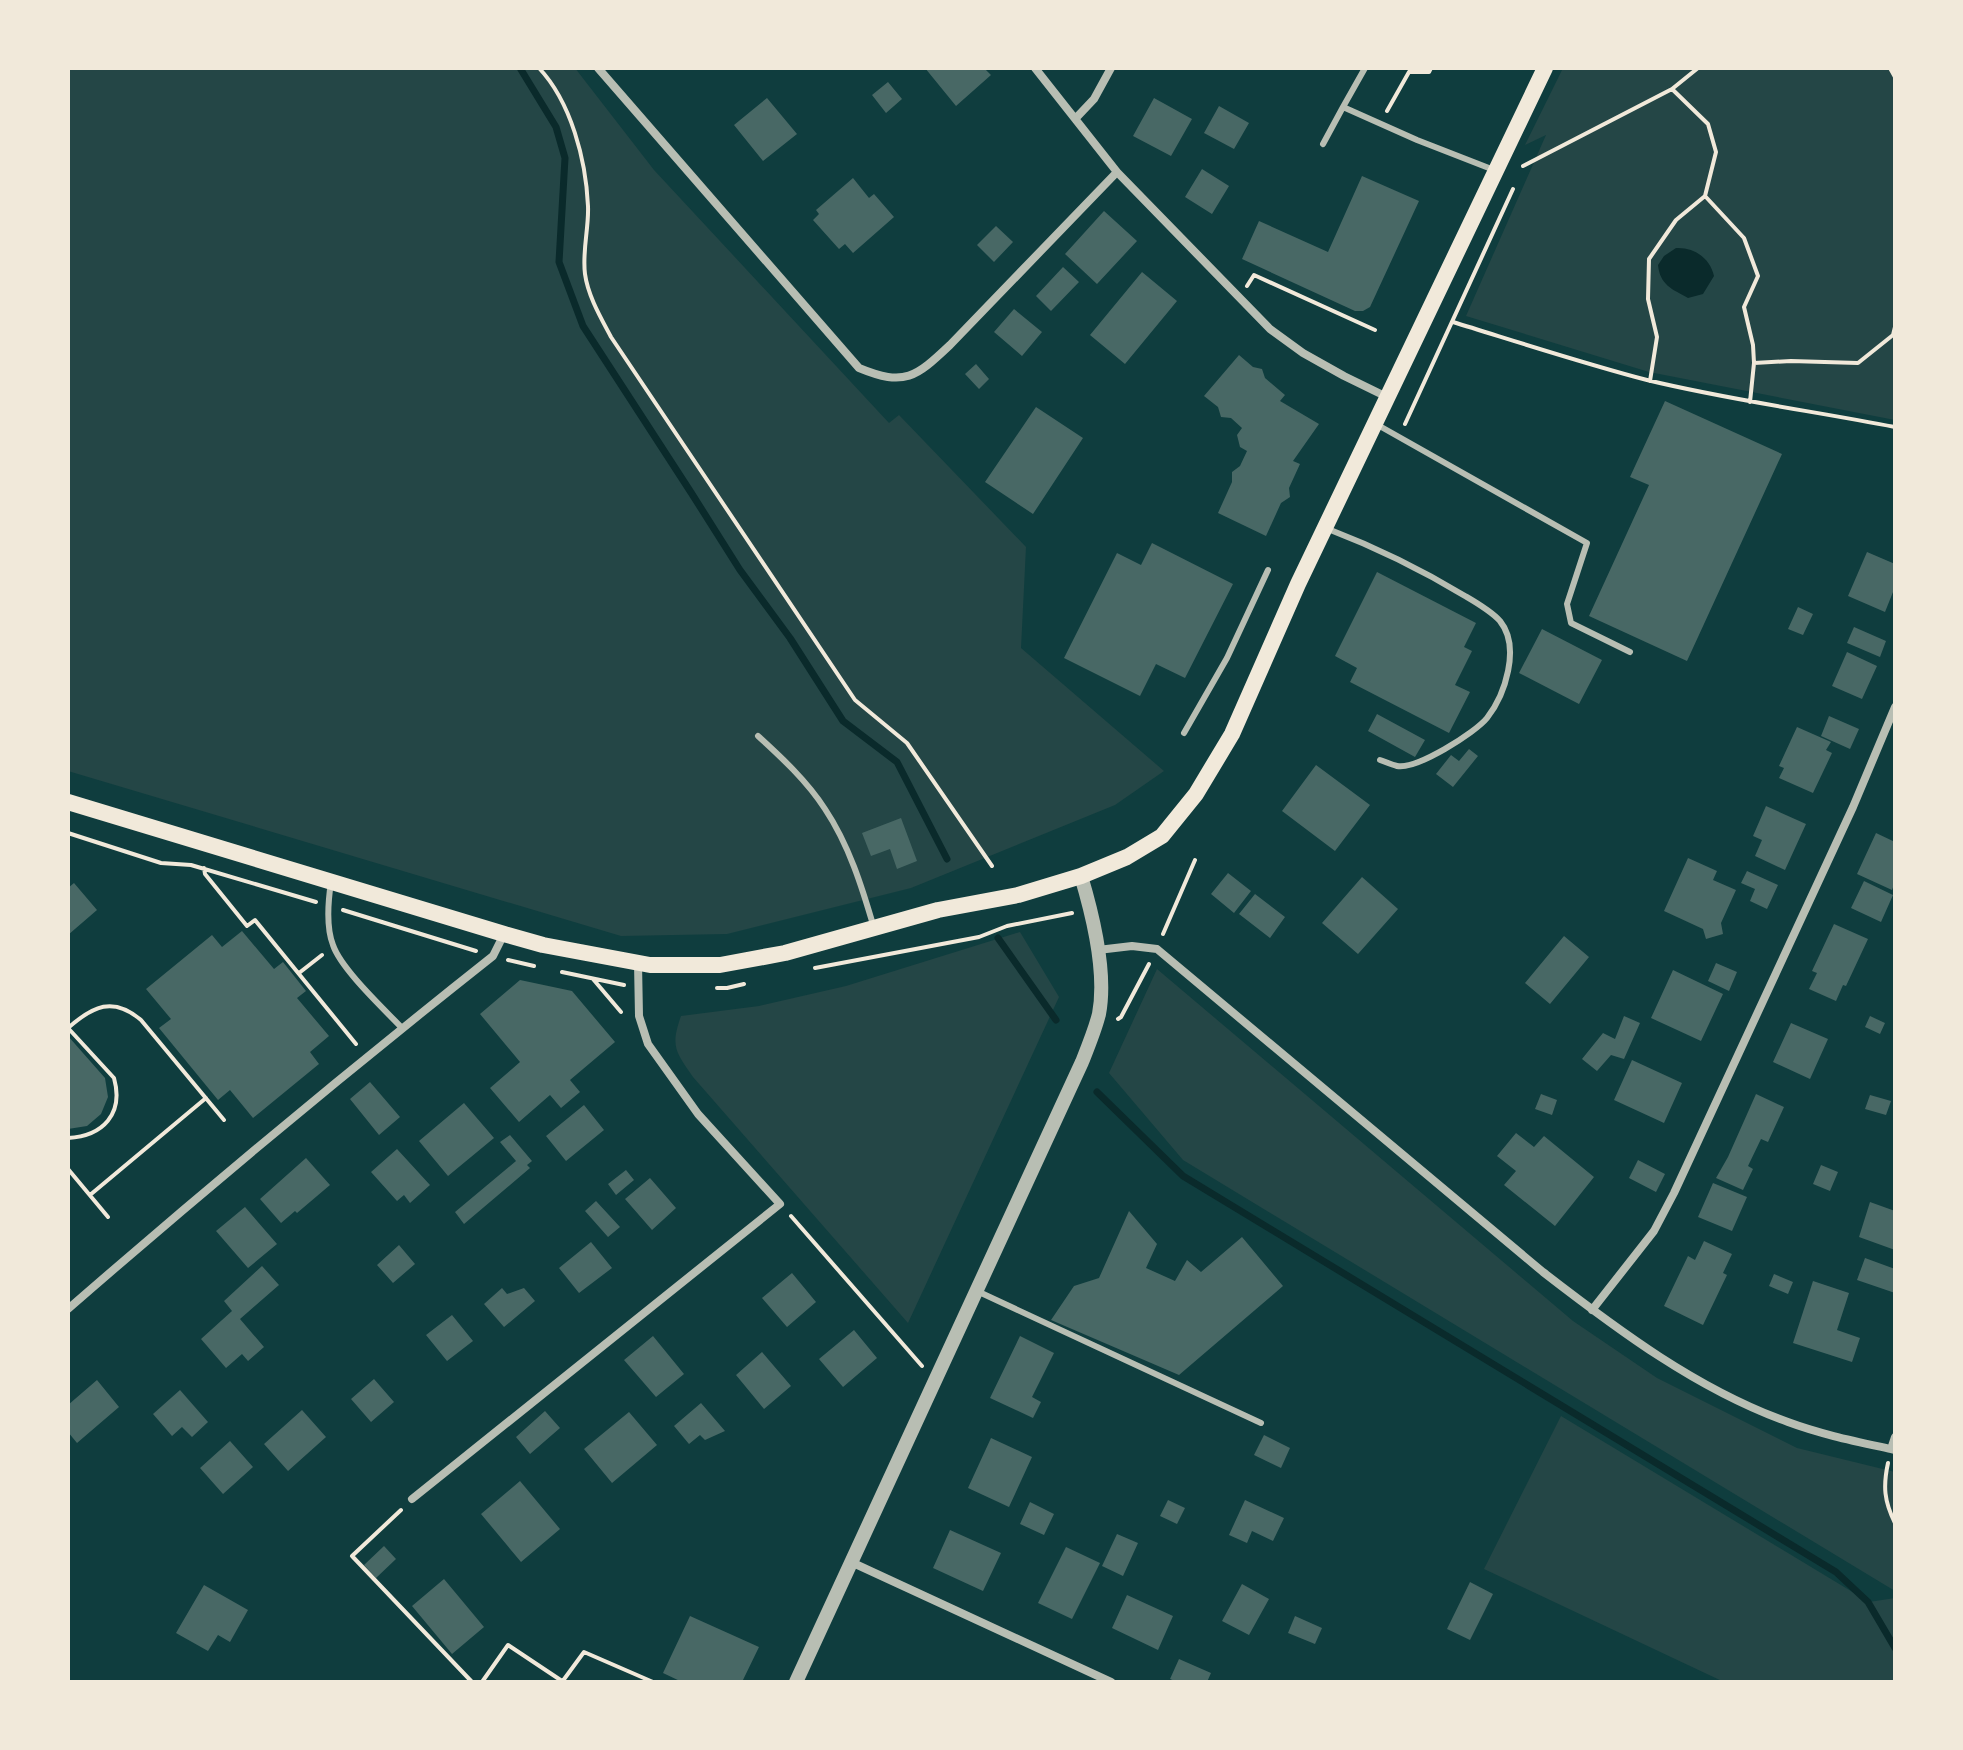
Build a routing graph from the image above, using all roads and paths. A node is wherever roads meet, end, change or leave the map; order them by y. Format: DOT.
graph roads {
  1 [pos="539,68"];
  2 [pos="598,68"];
  3 [pos="1035,68"];
  4 [pos="1111,68"];
  5 [pos="1365,68"];
  6 [pos="1431,68"];
  7 [pos="1545,68"];
  8 [pos="1698,68"];
  9 [pos="1890,68"];
  10 [pos="1407,70"];
  11 [pos="1895,77"];
  12 [pos="1672,89"];
  13 [pos="1343,107"];
  14 [pos="1076,118"];
  15 [pos="1380,124"];
  16 [pos="1323,144"];
  17 [pos="1523,166"];
  18 [pos="1495,170"];
  19 [pos="1117,172"];
  20 [pos="1517,180"];
  21 [pos="1705,196"];
  22 [pos="1240,298"];
  23 [pos="1453,322"];
  24 [pos="1895,327"];
  25 [pos="1375,330"];
  26 [pos="1754,363"];
  27 [pos="1650,381"];
  28 [pos="1388,397"];
  29 [pos="1750,402"];
  30 [pos="1376,424"];
  31 [pos="1895,427"];
  32 [pos="1399,436"];
  33 [pos="1325,528"];
  34 [pos="1268,570"];
  35 [pos="1630,652"];
  36 [pos="1895,707"];
  37 [pos="1184,733"];
  38 [pos="758,736"];
  39 [pos="1380,760"];
  40 [pos="68,802"];
  41 [pos="68,833"];
  42 [pos="1195,860"];
  43 [pos="992,866"];
  44 [pos="204,868"];
  45 [pos="1081,876"];
  46 [pos="331,882"];
  47 [pos="327,905"];
  48 [pos="1091,910"];
  49 [pos="874,928"];
  50 [pos="504,934"];
  51 [pos="979,937"];
  52 [pos="333,946"];
  53 [pos="1157,949"];
  54 [pos="1098,950"];
  55 [pos="493,956"];
  56 [pos="638,963"];
  57 [pos="299,973"];
  58 [pos="402,1028"];
  59 [pos="1094,1029"];
  60 [pos="367,1057"];
  61 [pos="206,1098"];
  62 [pos="224,1120"];
  63 [pos="68,1138"];
  64 [pos="68,1169"];
  65 [pos="90,1195"];
  66 [pos="780,1204"];
  67 [pos="108,1217"];
  68 [pos="975,1291"];
  69 [pos="68,1309"];
  70 [pos="1592,1310"];
  71 [pos="938,1375"];
  72 [pos="1261,1423"];
  73 [pos="1895,1437"];
  74 [pos="1893,1449"];
  75 [pos="412,1499"];
  76 [pos="1895,1523"];
  77 [pos="851,1562"];
  78 [pos="472,1682"];
  79 [pos="482,1682"];
  80 [pos="562,1682"];
  81 [pos="653,1682"];
  82 [pos="796,1682"];
  83 [pos="1111,1682"];
  1 -- 43 [label="path"];
  2 -- 19 [label="street"];
  3 -- 14 [label="street"];
  4 -- 14 [label="street"];
  5 -- 13 [label="lane"];
  6 -- 10 [label="path"];
  7 -- 18 [label="main road"];
  8 -- 12 [label="path"];
  9 -- 11 [label="path"];
  10 -- 15 [label="path"];
  12 -- 17 [label="path"];
  12 -- 21 [label="path"];
  13 -- 15 [label="lane"];
  13 -- 16 [label="lane"];
  14 -- 19 [label="street"];
  15 -- 18 [label="lane"];
  18 -- 28 [label="main road"];
  19 -- 22 [label="street"];
  20 -- 23 [label="path"];
  21 -- 26 [label="path"];
  21 -- 27 [label="path"];
  22 -- 25 [label="path"];
  22 -- 28 [label="street"];
  23 -- 27 [label="path"];
  23 -- 32 [label="path"];
  24 -- 26 [label="path"];
  26 -- 29 [label="path"];
  27 -- 29 [label="path"];
  28 -- 30 [label="main road"];
  29 -- 31 [label="path"];
  30 -- 32 [label="lane"];
  30 -- 33 [label="main road"];
  32 -- 35 [label="lane"];
  33 -- 39 [label="lane"];
  33 -- 45 [label="main road"];
  34 -- 37 [label="lane"];
  36 -- 70 [label="street"];
  38 -- 49 [label="lane"];
  40 -- 46 [label="main road"];
  41 -- 44 [label="path"];
  42 -- 53 [label="path"];
  44 -- 47 [label="path"];
  44 -- 57 [label="path"];
  45 -- 48 [label="street"];
  45 -- 49 [label="main road"];
  46 -- 47 [label="lane"];
  46 -- 50 [label="main road"];
  47 -- 52 [label="lane"];
  47 -- 55 [label="path"];
  48 -- 51 [label="path"];
  48 -- 54 [label="street"];
  49 -- 56 [label="main road"];
  50 -- 55 [label="street"];
  50 -- 56 [label="main road"];
  52 -- 57 [label="path"];
  52 -- 58 [label="lane"];
  53 -- 54 [label="street"];
  53 -- 59 [label="path"];
  53 -- 70 [label="street"];
  54 -- 59 [label="street"];
  55 -- 58 [label="street"];
  56 -- 66 [label="street"];
  57 -- 60 [label="path"];
  58 -- 60 [label="street"];
  59 -- 68 [label="street"];
  60 -- 69 [label="street"];
  61 -- 62 [label="path"];
  61 -- 63 [label="path"];
  61 -- 65 [label="path"];
  64 -- 65 [label="path"];
  65 -- 67 [label="path"];
  66 -- 71 [label="path"];
  66 -- 75 [label="street"];
  68 -- 71 [label="street"];
  68 -- 72 [label="lane"];
  70 -- 74 [label="street"];
  71 -- 77 [label="street"];
  73 -- 74 [label="street"];
  74 -- 76 [label="path"];
  75 -- 78 [label="path"];
  77 -- 82 [label="street"];
  77 -- 83 [label="street"];
  79 -- 80 [label="path"];
  80 -- 81 [label="path"];
}
